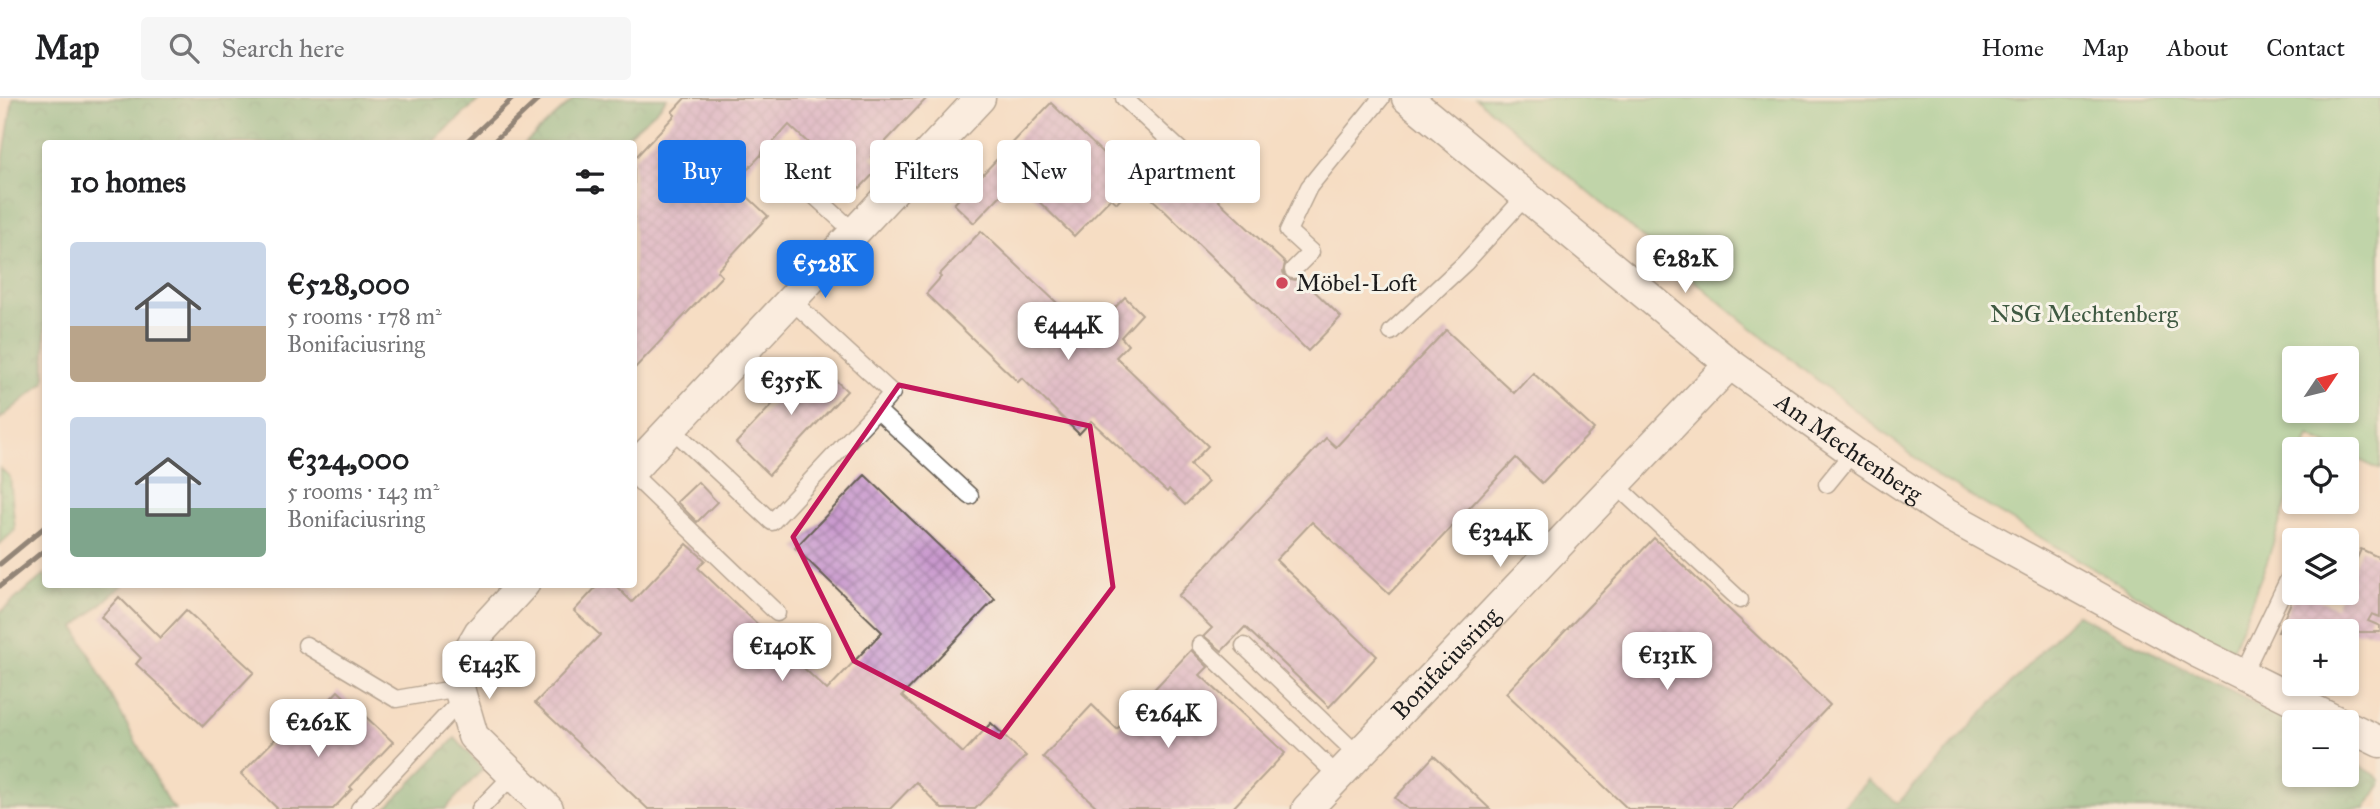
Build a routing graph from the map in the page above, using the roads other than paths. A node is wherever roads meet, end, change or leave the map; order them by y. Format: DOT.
graph roads {
  1 [pos="980,98"];
  2 [pos="1124,98"];
  3 [pos="1381,98"];
  4 [pos="1407,98"];
  5 [pos="1169,140"];
  6 [pos="1525,197"];
  7 [pos="822,203"];
  8 [pos="854,232"];
  9 [pos="1293,270"];
  10 [pos="791,300"];
  11 [pos="1391,332"];
  12 [pos="1730,364"];
  13 [pos="877,410"];
  14 [pos="671,428"];
  15 [pos="1853,452"];
  16 [pos="637,465"];
  17 [pos="637,480"];
  18 [pos="1615,484"];
  19 [pos="1827,484"];
  20 [pos="971,496"];
  21 [pos="520,588"];
  22 [pos="2282,593"];
  23 [pos="1740,600"];
  24 [pos="777,613"];
  25 [pos="306,645"];
  26 [pos="1200,645"];
  27 [pos="1244,646"];
  28 [pos="2243,674"];
  29 [pos="460,693"];
  30 [pos="2314,710"];
  31 [pos="2359,732"];
  32 [pos="2380,742"];
  33 [pos="1358,754"];
  34 [pos="513,775"];
  35 [pos="1338,776"];
  36 [pos="359,809"];
  37 [pos="480,809"];
  38 [pos="548,809"];
  39 [pos="1307,809"];
  1 -- 8 [label="street"];
  2 -- 5 [label="lane"];
  3 -- 9 [label="lane"];
  4 -- 6 [label="street, Am Mechtenberg"];
  6 -- 11 [label="lane"];
  6 -- 12 [label="street, Am Mechtenberg"];
  7 -- 8 [label="lane"];
  8 -- 10 [label="street"];
  10 -- 13 [label="lane"];
  10 -- 14 [label="street"];
  12 -- 15 [label="street, Am Mechtenberg"];
  12 -- 18 [label="street, Bonifaciusring"];
  13 -- 14 [label="lane"];
  13 -- 20 [label="lane"];
  14 -- 16 [label="street"];
  15 -- 19 [label="lane"];
  15 -- 28 [label="street, Am Mechtenberg"];
  17 -- 24 [label="lane"];
  18 -- 23 [label="lane"];
  18 -- 33 [label="street, Bonifaciusring"];
  21 -- 29 [label="street"];
  22 -- 28 [label="lane"];
  25 -- 29 [label="lane"];
  26 -- 35 [label="lane"];
  27 -- 33 [label="lane"];
  28 -- 30 [label="street, Am Mechtenberg"];
  29 -- 34 [label="street"];
  29 -- 36 [label="lane"];
  31 -- 32 [label="street"];
  33 -- 35 [label="street, Bonifaciusring"];
  34 -- 37 [label="lane"];
  34 -- 38 [label="street"];
  35 -- 39 [label="street, Bonifaciusring"];
}
